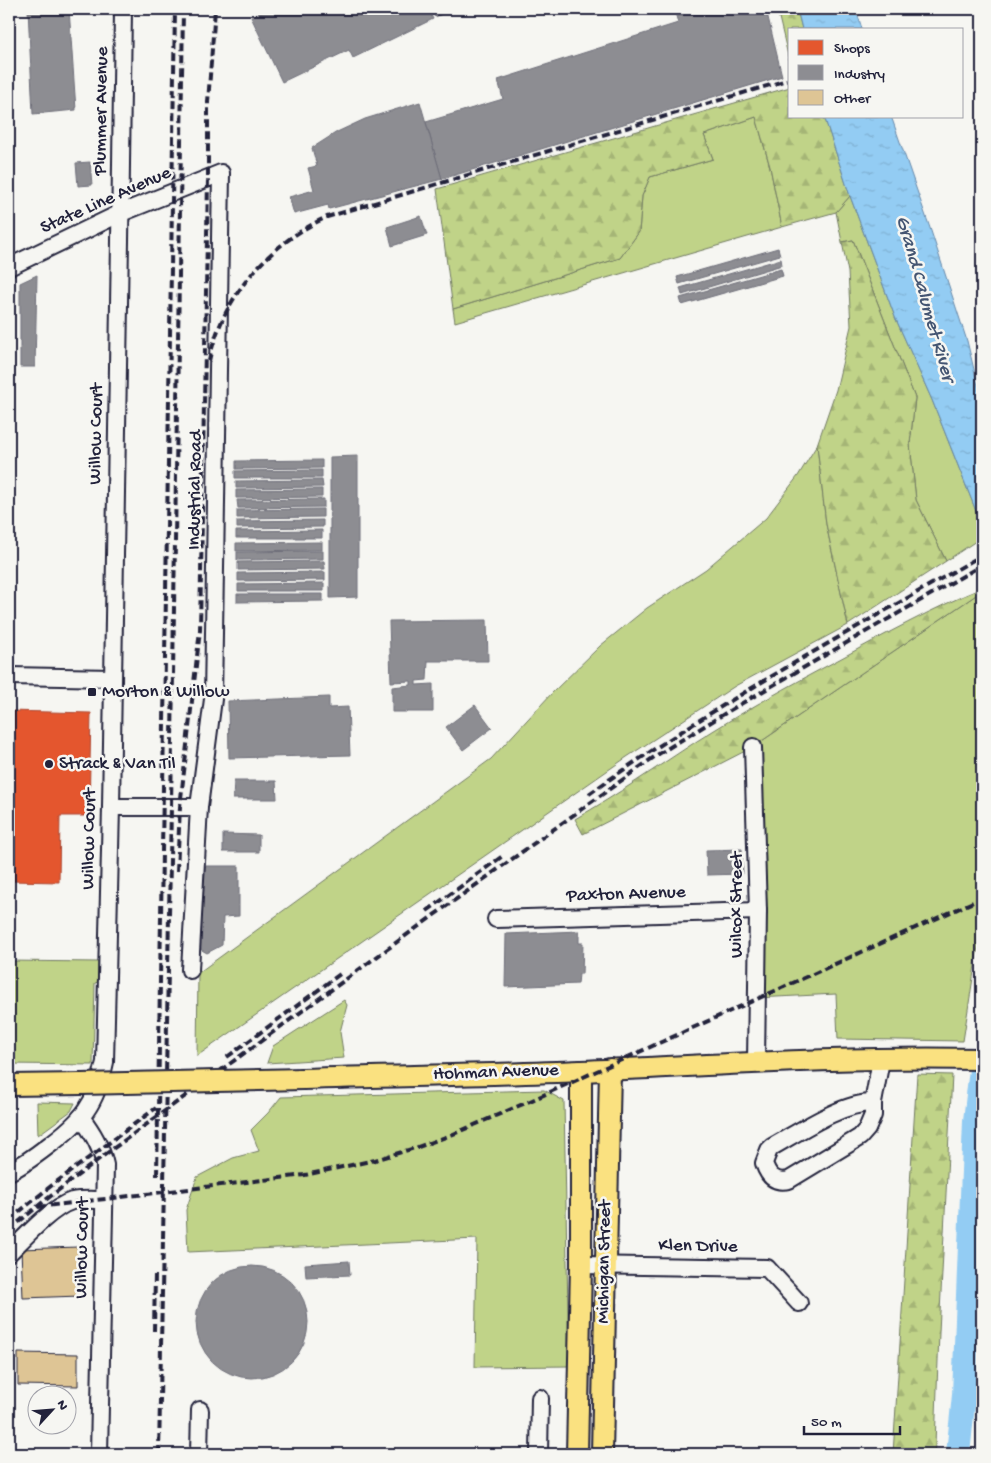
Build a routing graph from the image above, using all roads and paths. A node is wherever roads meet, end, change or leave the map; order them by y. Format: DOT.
graph roads {
  1 [pos="122,9"];
  2 [pos="221,174"];
  3 [pos="121,213"];
  4 [pos="9,267"];
  5 [pos="9,676"];
  6 [pos="113,678"];
  7 [pos="754,747"];
  8 [pos="111,807"];
  9 [pos="199,807"];
  10 [pos="758,911"];
  11 [pos="496,919"];
  12 [pos="190,970"];
  13 [pos="982,1059"];
  14 [pos="881,1060"];
  15 [pos="756,1062"];
  16 [pos="610,1069"];
  17 [pos="581,1071"];
  18 [pos="9,1085"];
  19 [pos="873,1103"];
  20 [pos="81,1117"];
  21 [pos="9,1172"];
  22 [pos="104,1200"];
  23 [pos="9,1253"];
  24 [pos="581,1265"];
  25 [pos="605,1266"];
  26 [pos="799,1303"];
  27 [pos="540,1398"];
  28 [pos="200,1410"];
  29 [pos="99,1454"];
  30 [pos="199,1454"];
  31 [pos="539,1454"];
  32 [pos="577,1454"];
  33 [pos="602,1454"];
  1 -- 3 [label="street, Plummer Avenue"];
  2 -- 3 [label="street, State Line Avenue"];
  2 -- 9 [label="street, Industrial Road"];
  3 -- 4 [label="street, State Line Avenue"];
  3 -- 6 [label="street, Willow Court"];
  5 -- 6 [label="street"];
  6 -- 8 [label="street, Willow Court"];
  7 -- 10 [label="street, Wilcox Street"];
  8 -- 9 [label="street"];
  8 -- 20 [label="street, Willow Court"];
  9 -- 12 [label="street, Industrial Road"];
  10 -- 11 [label="street, Paxton Avenue"];
  10 -- 15 [label="street, Wilcox Street"];
  13 -- 14 [label="main road, Hohman Avenue"];
  14 -- 15 [label="main road, Hohman Avenue"];
  14 -- 19 [label="street"];
  15 -- 16 [label="main road, Hohman Avenue"];
  16 -- 17 [label="main road, Hohman Avenue"];
  16 -- 25 [label="main road, Michigan Street"];
  17 -- 18 [label="main road, Hohman Avenue, bridge"];
  17 -- 24 [label="main road, Michigan Street"];
  19 -- 19 [label="street"];
  20 -- 21 [label="street"];
  20 -- 22 [label="street, Willow Court"];
  22 -- 23 [label="street"];
  22 -- 29 [label="street, Willow Court"];
  24 -- 25 [label="street, Klen Drive"];
  24 -- 32 [label="main road, Michigan Street"];
  25 -- 26 [label="street, Klen Drive"];
  25 -- 33 [label="main road, Michigan Street"];
  27 -- 31 [label="street"];
  28 -- 30 [label="street"];
}
